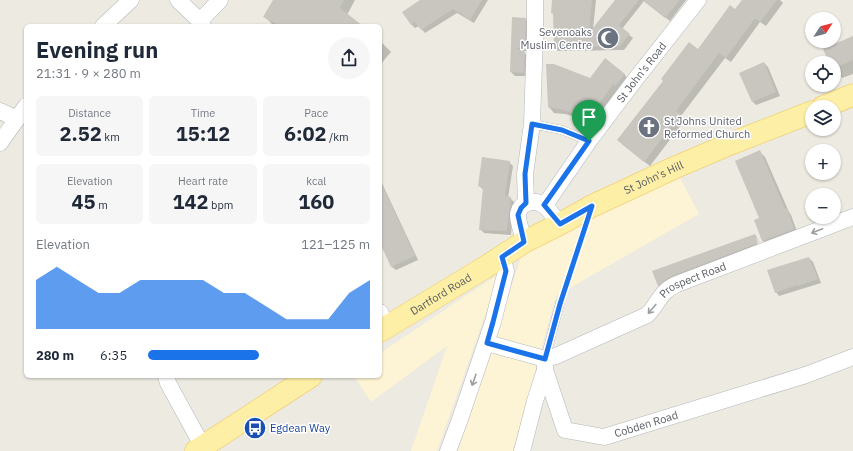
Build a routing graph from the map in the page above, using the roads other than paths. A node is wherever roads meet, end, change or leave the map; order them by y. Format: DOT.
graph roads {
  1 [pos="131,0"];
  2 [pos="178,0"];
  3 [pos="220,0"];
  4 [pos="535,0"];
  5 [pos="698,0"];
  6 [pos="202,23"];
  7 [pos="105,24"];
  8 [pos="853,95"];
  9 [pos="840,100"];
  10 [pos="0,111"];
  11 [pos="22,113"];
  12 [pos="805,115"];
  13 [pos="532,124"];
  14 [pos="589,141"];
  15 [pos="0,143"];
  16 [pos="526,203"];
  17 [pos="544,205"];
  18 [pos="853,217"];
  19 [pos="560,224"];
  20 [pos="524,242"];
  21 [pos="502,257"];
  22 [pos="560,304"];
  23 [pos="382,323"];
  24 [pos="487,343"];
  25 [pos="853,357"];
  26 [pos="545,364"];
  27 [pos="167,378"];
  28 [pos="308,378"];
  29 [pos="199,449"];
  30 [pos="448,451"];
  31 [pos="522,451"];
  1 -- 7 [label="street"];
  2 -- 6 [label="street"];
  3 -- 6 [label="street"];
  4 -- 13 [label="street"];
  5 -- 14 [label="street, St John's Road"];
  8 -- 9 [label="main road"];
  10 -- 11 [label="street"];
  11 -- 15 [label="street"];
  12 -- 19 [label="main road, St John's Hill"];
  13 -- 14 [label="lane"];
  13 -- 16 [label="street"];
  14 -- 17 [label="street, St John's Road"];
  16 -- 17 [label="street"];
  16 -- 20 [label="street"];
  17 -- 19 [label="street"];
  18 -- 26 [label="street, Prospect Road, one-way"];
  19 -- 20 [label="main road, St John's Hill"];
  20 -- 21 [label="main road, St John's Hill"];
  21 -- 23 [label="main road, Dartford Road"];
  21 -- 24 [label="street"];
  22 -- 26 [label="lane"];
  24 -- 26 [label="street"];
  24 -- 30 [label="street, one-way"];
  25 -- 26 [label="street, Cobden Road"];
  26 -- 31 [label="street"];
  27 -- 29 [label="street"];
  28 -- 29 [label="main road"];
}
